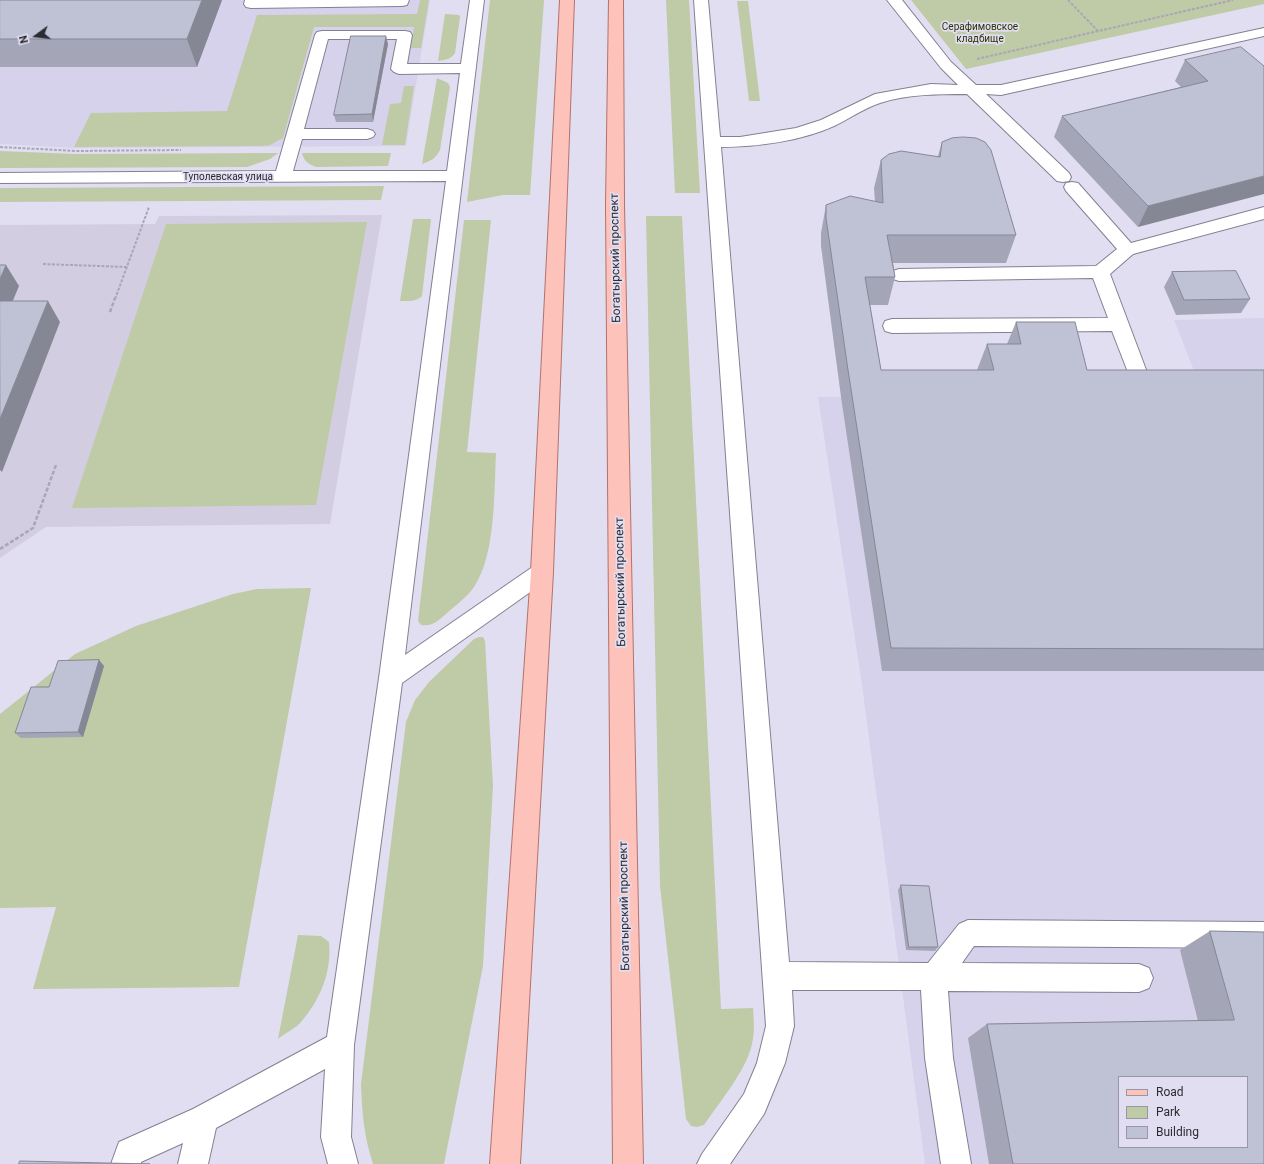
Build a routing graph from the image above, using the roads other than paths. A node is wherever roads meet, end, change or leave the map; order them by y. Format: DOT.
graph roads {
  1 [pos="252,0"];
  2 [pos="402,0"];
  3 [pos="477,0"];
  4 [pos="567,0"];
  5 [pos="616,0"];
  6 [pos="701,0"];
  7 [pos="894,0"];
  8 [pos="1264,32"];
  9 [pos="468,68"];
  10 [pos="972,90"];
  11 [pos="295,134"];
  12 [pos="367,134"];
  13 [pos="712,142"];
  14 [pos="455,176"];
  15 [pos="283,177"];
  16 [pos="0,178"];
  17 [pos="1264,213"];
  18 [pos="1127,250"];
  19 [pos="1100,272"];
  20 [pos="899,275"];
  21 [pos="1119,324"];
  22 [pos="892,326"];
  23 [pos="1138,375"];
  24 [pos="542,572"];
  25 [pos="391,678"];
  26 [pos="1264,935"];
  27 [pos="777,976"];
  28 [pos="934,978"];
  29 [pos="1139,978"];
  30 [pos="340,1045"];
  31 [pos="203,1119"];
  32 [pos="126,1164"];
  33 [pos="193,1164"];
  34 [pos="344,1164"];
  35 [pos="504,1164"];
  36 [pos="628,1164"];
  37 [pos="712,1164"];
  38 [pos="956,1164"];
  1 -- 2 [label="street"];
  3 -- 9 [label="street"];
  4 -- 24 [label="main road"];
  5 -- 36 [label="main road, Богатырский проспект"];
  6 -- 13 [label="street"];
  7 -- 10 [label="street"];
  8 -- 10 [label="street"];
  9 -- 11 [label="street"];
  9 -- 14 [label="street"];
  10 -- 13 [label="street"];
  10 -- 18 [label="street"];
  11 -- 12 [label="street"];
  11 -- 15 [label="street"];
  13 -- 27 [label="street"];
  14 -- 15 [label="street, Туполевская улица"];
  14 -- 25 [label="street"];
  15 -- 16 [label="street, Туполевская улица"];
  17 -- 18 [label="street"];
  18 -- 19 [label="street"];
  19 -- 20 [label="street"];
  19 -- 21 [label="street"];
  21 -- 22 [label="street"];
  21 -- 23 [label="street"];
  24 -- 25 [label="street"];
  24 -- 35 [label="main road"];
  25 -- 30 [label="street"];
  26 -- 28 [label="street"];
  27 -- 28 [label="street"];
  27 -- 37 [label="street"];
  28 -- 29 [label="street"];
  28 -- 38 [label="street"];
  30 -- 31 [label="street"];
  30 -- 34 [label="street"];
  31 -- 32 [label="street"];
  31 -- 33 [label="street"];
}
